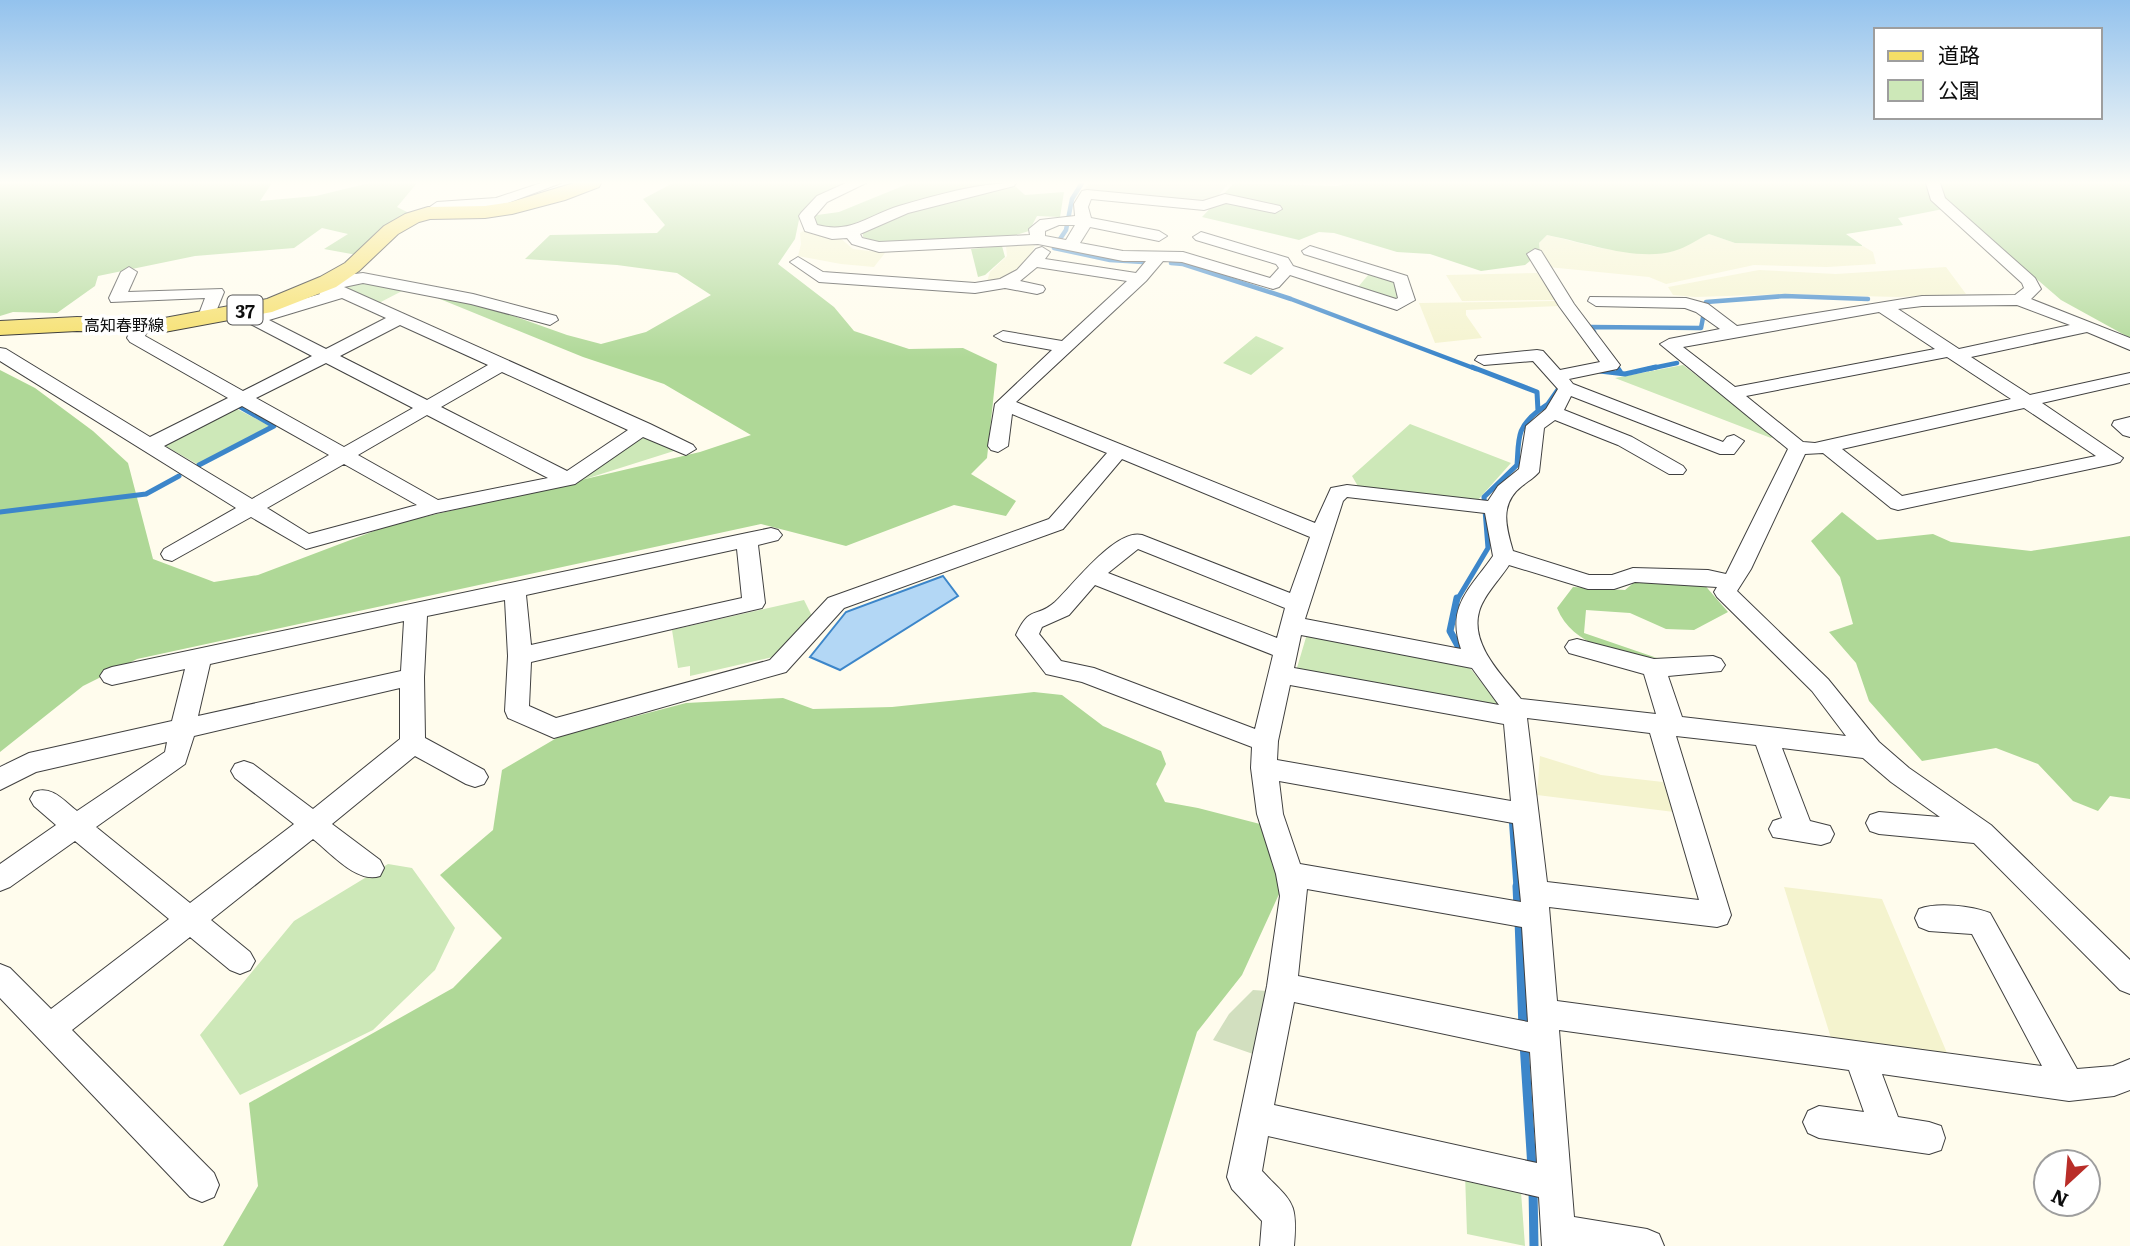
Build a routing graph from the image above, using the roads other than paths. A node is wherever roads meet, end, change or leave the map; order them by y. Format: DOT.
graph roads {
  1 [pos="379,241"];
  2 [pos="857,241"];
  3 [pos="1038,241"];
  4 [pos="1072,241"];
  5 [pos="1215,241"];
  6 [pos="1982,241"];
  7 [pos="1070,246"];
  8 [pos="1039,251"];
  9 [pos="1310,251"];
  10 [pos="1535,254"];
  11 [pos="1157,258"];
  12 [pos="798,262"];
  13 [pos="1287,269"];
  14 [pos="129,272"];
  15 [pos="1140,278"];
  16 [pos="1005,283"];
  17 [pos="1037,289"];
  18 [pos="2018,299"];
  19 [pos="1596,301"];
  20 [pos="272,305"];
  21 [pos="1882,306"];
  22 [pos="248,315"];
  23 [pos="400,318"];
  24 [pos="205,319"];
  25 [pos="550,320"];
  26 [pos="2089,326"];
  27 [pos="139,327"];
  28 [pos="0,328"];
  29 [pos="1734,332"];
  30 [pos="1003,336"];
  31 [pos="2130,345"];
  32 [pos="1064,347"];
  33 [pos="0,353"];
  34 [pos="1953,353"];
  35 [pos="325,355"];
  36 [pos="1484,360"];
  37 [pos="501,365"];
  38 [pos="2130,378"];
  39 [pos="1562,382"];
  40 [pos="1731,393"];
  41 [pos="243,397"];
  42 [pos="2027,401"];
  43 [pos="1004,404"];
  44 [pos="428,409"];
  45 [pos="1553,412"];
  46 [pos="2130,423"];
  47 [pos="643,428"];
  48 [pos="2130,431"];
  49 [pos="1734,441"];
  50 [pos="148,446"];
  51 [pos="998,446"];
  52 [pos="1828,447"];
  53 [pos="1798,448"];
  54 [pos="686,449"];
  55 [pos="1118,452"];
  56 [pos="341,456"];
  57 [pos="1676,470"];
  58 [pos="568,480"];
  59 [pos="435,507"];
  60 [pos="250,508"];
  61 [pos="1494,508"];
  62 [pos="1323,534"];
  63 [pos="771,535"];
  64 [pos="747,540"];
  65 [pos="172,554"];
  66 [pos="1504,556"];
  67 [pos="1091,575"];
  68 [pos="1730,582"];
  69 [pos="515,591"];
  70 [pos="416,611"];
  71 [pos="1295,614"];
  72 [pos="1577,647"];
  73 [pos="1286,651"];
  74 [pos="200,656"];
  75 [pos="520,656"];
  76 [pos="1480,661"];
  77 [pos="1713,665"];
  78 [pos="1654,667"];
  79 [pos="1281,675"];
  80 [pos="112,676"];
  81 [pos="412,677"];
  82 [pos="1506,712"];
  83 [pos="1666,725"];
  84 [pos="183,728"];
  85 [pos="1765,735"];
  86 [pos="1265,740"];
  87 [pos="413,743"];
  88 [pos="1870,749"];
  89 [pos="1264,768"];
  90 [pos="244,771"];
  91 [pos="475,777"];
  92 [pos="0,780"];
  93 [pos="43,799"];
  94 [pos="1525,814"];
  95 [pos="1879,823"];
  96 [pos="312,825"];
  97 [pos="77,826"];
  98 [pos="1801,831"];
  99 [pos="1982,833"];
  100 [pos="370,868"];
  101 [pos="1290,874"];
  102 [pos="0,879"];
  103 [pos="1535,905"];
  104 [pos="1929,918"];
  105 [pos="191,919"];
  106 [pos="240,961"];
  107 [pos="0,978"];
  108 [pos="2130,980"];
  109 [pos="1282,986"];
  110 [pos="1543,1026"];
  111 [pos="51,1028"];
  112 [pos="1860,1057"];
  113 [pos="2130,1074"];
  114 [pos="2068,1085"];
  115 [pos="1257,1117"];
  116 [pos="1819,1122"];
  117 [pos="1888,1132"];
  118 [pos="1929,1138"];
  119 [pos="1555,1184"];
  120 [pos="202,1185"];
  121 [pos="1559,1239"];
  122 [pos="1277,1246"];
  123 [pos="1647,1246"];
  1 -- 20 [label="main road, 高知春野線 / 37"];
  2 -- 8 [label="street"];
  3 -- 8 [label="street"];
  4 -- 7 [label="street"];
  5 -- 13 [label="street"];
  6 -- 18 [label="street"];
  7 -- 8 [label="street"];
  7 -- 11 [label="street"];
  8 -- 15 [label="street"];
  8 -- 16 [label="street"];
  9 -- 13 [label="street"];
  10 -- 39 [label="street"];
  11 -- 13 [label="street"];
  11 -- 15 [label="street"];
  12 -- 16 [label="street"];
  14 -- 24 [label="street"];
  15 -- 32 [label="street"];
  16 -- 17 [label="street"];
  18 -- 21 [label="street"];
  18 -- 26 [label="street"];
  19 -- 29 [label="street"];
  20 -- 22 [label="main road, 高知春野線 / 37"];
  20 -- 25 [label="street"];
  21 -- 29 [label="street"];
  21 -- 34 [label="street"];
  22 -- 23 [label="street"];
  22 -- 24 [label="main road, 高知春野線 / 37"];
  22 -- 35 [label="street"];
  23 -- 35 [label="street"];
  23 -- 37 [label="street"];
  24 -- 27 [label="main road, 高知春野線 / 37"];
  26 -- 31 [label="street"];
  26 -- 34 [label="street"];
  27 -- 28 [label="main road, 高知春野線 / 37"];
  27 -- 41 [label="street"];
  29 -- 40 [label="street"];
  30 -- 32 [label="street"];
  32 -- 43 [label="street"];
  33 -- 50 [label="street"];
  34 -- 40 [label="street"];
  34 -- 42 [label="street"];
  35 -- 41 [label="street"];
  35 -- 44 [label="street"];
  36 -- 39 [label="street"];
  37 -- 44 [label="street"];
  37 -- 47 [label="street"];
  38 -- 42 [label="street"];
  39 -- 45 [label="street"];
  39 -- 49 [label="street"];
  40 -- 53 [label="street"];
  41 -- 50 [label="street"];
  41 -- 56 [label="street"];
  42 -- 52 [label="street"];
  42 -- 52 [label="street"];
  43 -- 51 [label="street"];
  43 -- 55 [label="street"];
  44 -- 56 [label="street"];
  44 -- 58 [label="street"];
  45 -- 57 [label="street"];
  45 -- 61 [label="street"];
  46 -- 48 [label="street"];
  47 -- 54 [label="street"];
  47 -- 58 [label="street"];
  50 -- 60 [label="street"];
  52 -- 53 [label="street"];
  53 -- 68 [label="street"];
  55 -- 62 [label="street"];
  55 -- 75 [label="street"];
  56 -- 59 [label="street"];
  56 -- 60 [label="street"];
  58 -- 59 [label="street"];
  59 -- 60 [label="street"];
  60 -- 65 [label="street"];
  61 -- 62 [label="street"];
  61 -- 66 [label="street"];
  62 -- 71 [label="street"];
  63 -- 64 [label="street"];
  64 -- 69 [label="street"];
  64 -- 75 [label="street"];
  66 -- 68 [label="street"];
  66 -- 76 [label="street"];
  67 -- 71 [label="street"];
  67 -- 73 [label="street"];
  67 -- 86 [label="street"];
  68 -- 88 [label="street"];
  69 -- 70 [label="street"];
  69 -- 75 [label="street"];
  70 -- 74 [label="street"];
  70 -- 81 [label="street"];
  71 -- 73 [label="street"];
  71 -- 76 [label="street"];
  72 -- 78 [label="street"];
  73 -- 79 [label="street"];
  74 -- 80 [label="street"];
  74 -- 84 [label="street"];
  76 -- 82 [label="street"];
  77 -- 78 [label="street"];
  78 -- 83 [label="street"];
  79 -- 82 [label="street"];
  79 -- 86 [label="street"];
  81 -- 84 [label="street"];
  81 -- 87 [label="street"];
  82 -- 83 [label="street"];
  82 -- 94 [label="street"];
  83 -- 85 [label="street"];
  83 -- 103 [label="street"];
  84 -- 92 [label="street"];
  84 -- 97 [label="street"];
  85 -- 88 [label="street"];
  85 -- 98 [label="street"];
  86 -- 89 [label="street"];
  87 -- 91 [label="street"];
  87 -- 96 [label="street"];
  88 -- 99 [label="street"];
  89 -- 94 [label="street"];
  89 -- 101 [label="street"];
  90 -- 96 [label="street"];
  93 -- 97 [label="street"];
  94 -- 103 [label="street"];
  95 -- 99 [label="street"];
  96 -- 100 [label="street"];
  96 -- 105 [label="street"];
  97 -- 102 [label="street"];
  97 -- 105 [label="street"];
  99 -- 108 [label="street"];
  101 -- 103 [label="street"];
  101 -- 109 [label="street"];
  103 -- 110 [label="street"];
  104 -- 114 [label="street"];
  105 -- 106 [label="street"];
  105 -- 111 [label="street"];
  107 -- 111 [label="street"];
  109 -- 110 [label="street"];
  109 -- 115 [label="street"];
  110 -- 112 [label="street"];
  110 -- 119 [label="street"];
  111 -- 120 [label="street"];
  112 -- 114 [label="street"];
  112 -- 117 [label="street"];
  113 -- 114 [label="street"];
  115 -- 119 [label="street"];
  115 -- 122 [label="street"];
  116 -- 117 [label="street"];
  117 -- 118 [label="street"];
  119 -- 121 [label="street"];
  121 -- 123 [label="street"];
}
